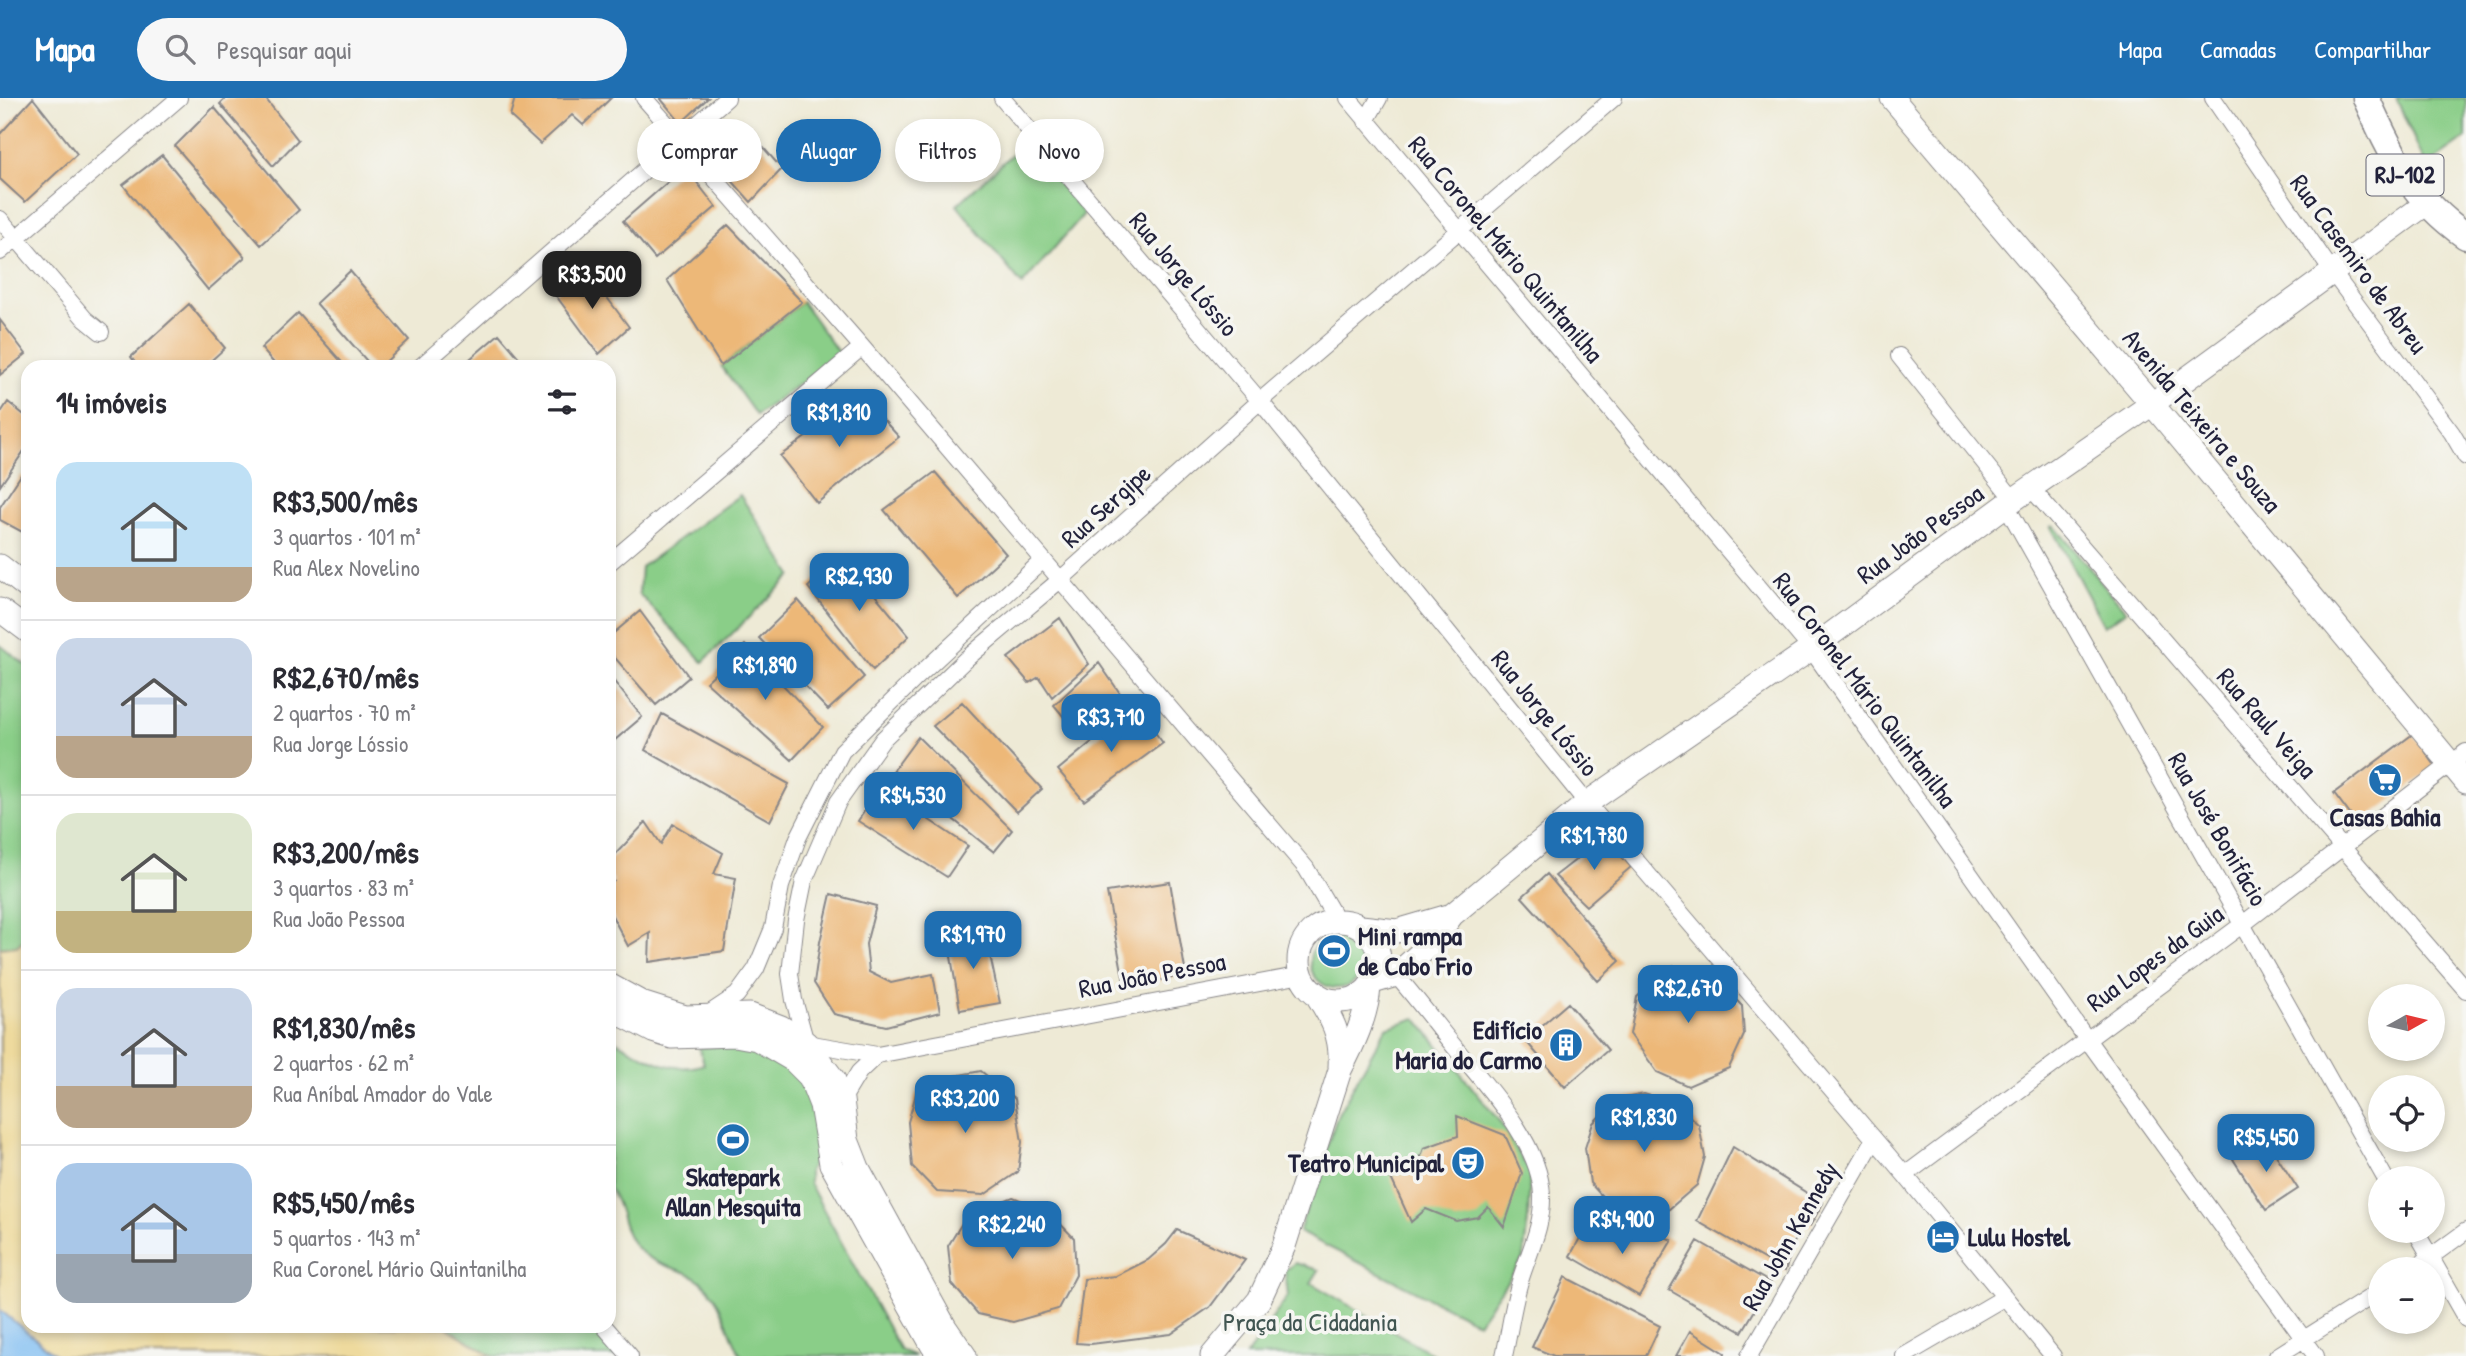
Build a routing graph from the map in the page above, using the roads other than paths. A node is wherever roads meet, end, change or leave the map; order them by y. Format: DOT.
graph roads {
  1 [pos="178,98"];
  2 [pos="643,98"];
  3 [pos="727,98"];
  4 [pos="1002,98"];
  5 [pos="1348,98"];
  6 [pos="1380,98"];
  7 [pos="1614,98"];
  8 [pos="1892,98"];
  9 [pos="2213,98"];
  10 [pos="2366,98"];
  11 [pos="661,119"];
  12 [pos="702,119"];
  13 [pos="1366,121"];
  14 [pos="637,176"];
  15 [pos="717,182"];
  16 [pos="2427,203"];
  17 [pos="0,219"];
  18 [pos="1459,231"];
  19 [pos="2466,236"];
  20 [pos="16,238"];
  21 [pos="0,252"];
  22 [pos="2333,273"];
  23 [pos="101,332"];
  24 [pos="862,347"];
  25 [pos="1899,356"];
  26 [pos="428,360"];
  27 [pos="1261,401"];
  28 [pos="2152,404"];
  29 [pos="2466,457"];
  30 [pos="2017,498"];
  31 [pos="616,557"];
  32 [pos="1043,560"];
  33 [pos="0,566"];
  34 [pos="1060,580"];
  35 [pos="21,582"];
  36 [pos="0,610"];
  37 [pos="21,626"];
  38 [pos="1811,649"];
  39 [pos="842,751"];
  40 [pos="2458,758"];
  41 [pos="864,767"];
  42 [pos="2466,782"];
  43 [pos="1587,803"];
  44 [pos="2342,846"];
  45 [pos="1452,915"];
  46 [pos="1337,921"];
  47 [pos="2243,924"];
  48 [pos="1361,928"];
  49 [pos="1396,975"];
  50 [pos="1308,984"];
  51 [pos="1371,985"];
  52 [pos="616,989"];
  53 [pos="2466,990"];
  54 [pos="616,1012"];
  55 [pos="706,1016"];
  56 [pos="2086,1038"];
  57 [pos="806,1043"];
  58 [pos="877,1055"];
  59 [pos="1340,1070"];
  60 [pos="842,1100"];
  61 [pos="1874,1139"];
  62 [pos="2378,1166"];
  63 [pos="1905,1175"];
  64 [pos="2466,1231"];
  65 [pos="2432,1257"];
  66 [pos="2445,1282"];
  67 [pos="2005,1297"];
  68 [pos="2368,1299"];
  69 [pos="2466,1319"];
  70 [pos="610,1333"];
  71 [pos="2304,1339"];
  72 [pos="631,1356"];
  73 [pos="940,1356"];
  74 [pos="965,1356"];
  75 [pos="1212,1356"];
  76 [pos="1504,1356"];
  77 [pos="1749,1356"];
  78 [pos="1904,1356"];
  79 [pos="2053,1356"];
  80 [pos="2277,1356"];
  81 [pos="2316,1356"];
  1 -- 20 [label="street"];
  2 -- 11 [label="street"];
  3 -- 12 [label="street"];
  4 -- 27 [label="street, Rua Jorge Lóssio"];
  5 -- 13 [label="street, Rua Coronel Mário Quintanilha"];
  6 -- 13 [label="street"];
  7 -- 18 [label="street, Rua Sergipe"];
  8 -- 28 [label="street, Avenida Teixeira e Souza"];
  9 -- 22 [label="street, Rua Casemiro de Abreu"];
  10 -- 16 [label="main road, RJ-102"];
  13 -- 18 [label="street, Rua Coronel Mário Quintanilha"];
  14 -- 26 [label="street"];
  15 -- 24 [label="street"];
  16 -- 19 [label="main road, RJ-102"];
  16 -- 22 [label="street, Rua João Pessoa"];
  17 -- 20 [label="street"];
  18 -- 27 [label="street, Rua Sergipe"];
  18 -- 38 [label="street, Rua Coronel Mário Quintanilha"];
  20 -- 21 [label="street"];
  20 -- 23 [label="street"];
  22 -- 28 [label="street, Rua João Pessoa"];
  22 -- 29 [label="street, Rua Casemiro de Abreu"];
  24 -- 31 [label="street"];
  24 -- 32 [label="street"];
  25 -- 30 [label="street"];
  27 -- 34 [label="street, Rua Sergipe"];
  27 -- 43 [label="street, Rua Jorge Lóssio"];
  28 -- 30 [label="street, Rua João Pessoa"];
  28 -- 40 [label="street, Avenida Teixeira e Souza"];
  30 -- 38 [label="street, Rua João Pessoa"];
  30 -- 44 [label="street, Rua Raul Veiga"];
  30 -- 47 [label="street, Rua José Bonifácio"];
  32 -- 34 [label="street"];
  32 -- 39 [label="street, Rua Sergipe"];
  33 -- 35 [label="street"];
  34 -- 41 [label="street, Rua Sergipe"];
  34 -- 46 [label="street"];
  36 -- 37 [label="street"];
  38 -- 43 [label="street, Rua João Pessoa"];
  38 -- 56 [label="street, Rua Coronel Mário Quintanilha"];
  39 -- 41 [label="street"];
  39 -- 55 [label="street, Rua Sergipe"];
  40 -- 42 [label="street, Avenida Teixeira e Souza"];
  40 -- 44 [label="street, Rua Lopes da Guia"];
  41 -- 57 [label="street, Rua Sergipe"];
  43 -- 45 [label="street, Rua João Pessoa"];
  43 -- 61 [label="street, Rua Jorge Lóssio"];
  44 -- 47 [label="street, Rua Lopes da Guia"];
  44 -- 53 [label="street, Rua Raul Veiga"];
  45 -- 48 [label="street, Rua João Pessoa"];
  45 -- 49 [label="street, Rua João Pessoa"];
  46 -- 48 [label="street"];
  46 -- 50 [label="street"];
  47 -- 56 [label="street, Rua Lopes da Guia"];
  47 -- 62 [label="street, Rua José Bonifácio"];
  48 -- 51 [label="street"];
  49 -- 51 [label="street, Rua João Pessoa"];
  49 -- 76 [label="street"];
  50 -- 51 [label="street"];
  50 -- 58 [label="street, Rua João Pessoa"];
  50 -- 59 [label="street"];
  51 -- 59 [label="street"];
  52 -- 55 [label="street"];
  54 -- 73 [label="street"];
  55 -- 57 [label="street"];
  56 -- 63 [label="street, Rua Lopes da Guia"];
  56 -- 71 [label="street, Rua Coronel Mário Quintanilha"];
  57 -- 58 [label="street, Rua João Pessoa"];
  57 -- 60 [label="street"];
  58 -- 60 [label="street"];
  59 -- 75 [label="street"];
  60 -- 74 [label="street"];
  61 -- 63 [label="street, Rua Jorge Lóssio"];
  61 -- 77 [label="street, Rua John Kennedy"];
  63 -- 67 [label="street, Rua Jorge Lóssio"];
  64 -- 65 [label="street"];
  66 -- 69 [label="street"];
  67 -- 78 [label="street"];
  67 -- 79 [label="street, Rua Jorge Lóssio"];
  68 -- 71 [label="street"];
  70 -- 72 [label="street"];
  71 -- 80 [label="street"];
  71 -- 81 [label="street, Rua Coronel Mário Quintanilha"];
}
